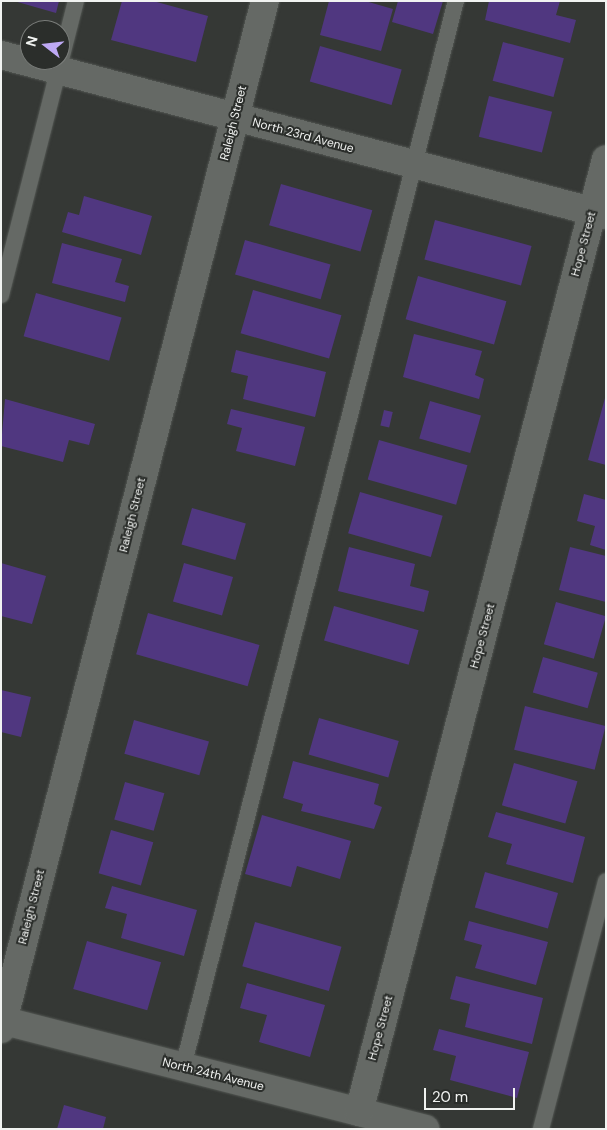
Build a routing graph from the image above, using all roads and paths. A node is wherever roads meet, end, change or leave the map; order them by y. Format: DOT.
graph roads {
  1 [pos="76,1"];
  2 [pos="265,1"];
  3 [pos="456,1"];
  4 [pos="70,25"];
  5 [pos="1,54"];
  6 [pos="20,59"];
  7 [pos="59,70"];
  8 [pos="235,118"];
  9 [pos="606,159"];
  10 [pos="414,165"];
  11 [pos="599,213"];
  12 [pos="1,295"];
  13 [pos="606,881"];
  14 [pos="2,1023"];
  15 [pos="183,1067"];
  16 [pos="359,1112"];
  17 [pos="425,1129"];
  18 [pos="541,1129"];
  1 -- 4 [label="lane"];
  2 -- 8 [label="street, Raleigh Street"];
  3 -- 10 [label="lane"];
  5 -- 6 [label="street, North 23rd Avenue"];
  7 -- 8 [label="street, North 23rd Avenue"];
  7 -- 12 [label="lane"];
  8 -- 10 [label="street, North 23rd Avenue"];
  8 -- 14 [label="street, Raleigh Street"];
  9 -- 11 [label="street, Hope Street"];
  10 -- 11 [label="street, North 23rd Avenue"];
  10 -- 15 [label="lane"];
  11 -- 16 [label="street, Hope Street"];
  13 -- 18 [label="lane"];
  14 -- 15 [label="street, North 24th Avenue"];
  15 -- 16 [label="street, North 24th Avenue"];
  16 -- 17 [label="street, North 24th Avenue"];
}
